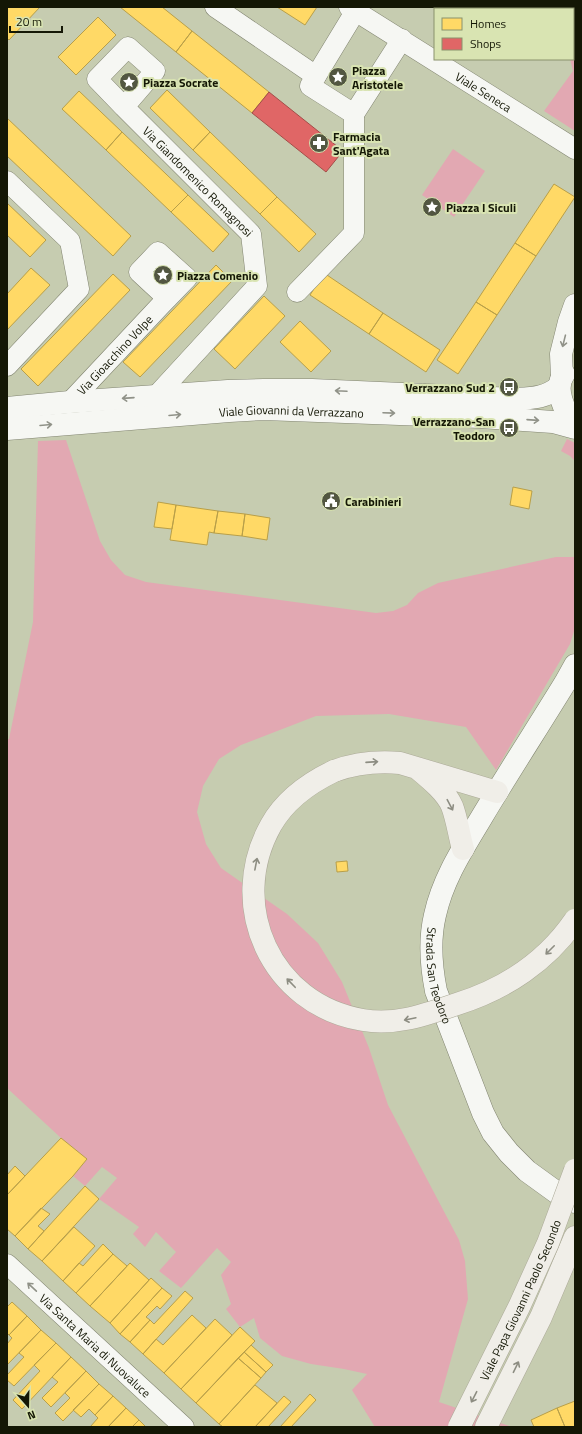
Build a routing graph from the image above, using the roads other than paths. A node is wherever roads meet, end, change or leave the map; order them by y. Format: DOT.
graph roads {
  1 [pos="215,7"];
  2 [pos="354,8"];
  3 [pos="402,40"];
  4 [pos="434,60"];
  5 [pos="434,60"];
  6 [pos="316,76"];
  7 [pos="131,114"];
  8 [pos="354,114"];
  9 [pos="575,148"];
  10 [pos="7,181"];
  11 [pos="297,292"];
  12 [pos="163,303"];
  13 [pos="575,305"];
  14 [pos="7,366"];
  15 [pos="565,375"];
  16 [pos="156,396"];
  17 [pos="70,402"];
  18 [pos="7,408"];
  19 [pos="575,425"];
  20 [pos="7,428"];
  21 [pos="575,428"];
  22 [pos="575,665"];
  23 [pos="414,766"];
  24 [pos="497,792"];
  25 [pos="463,849"];
  26 [pos="575,920"];
  27 [pos="575,1170"];
  28 [pos="575,1202"];
  29 [pos="575,1237"];
  30 [pos="7,1264"];
  31 [pos="184,1427"];
  32 [pos="459,1427"];
  33 [pos="486,1427"];
  1 -- 6 [label="street"];
  2 -- 3 [label="street, Viale Seneca"];
  2 -- 6 [label="street"];
  3 -- 5 [label="street, Viale Seneca"];
  3 -- 8 [label="street"];
  4 -- 9 [label="street, Viale Seneca"];
  6 -- 8 [label="street"];
  7 -- 16 [label="street, Via Giandomenico Romagnosi"];
  8 -- 11 [label="street"];
  10 -- 14 [label="street"];
  12 -- 17 [label="street, Via Gioacchino Volpe"];
  13 -- 15 [label="main road, one-way"];
  15 -- 16 [label="main road, Viale Giovanni da Verrazzano, one-way"];
  15 -- 19 [label="main road"];
  16 -- 17 [label="main road, Viale Giovanni da Verrazzano, one-way"];
  17 -- 18 [label="main road, Viale Giovanni da Verrazzano"];
  20 -- 21 [label="main road, Viale Giovanni da Verrazzano, one-way"];
  22 -- 24 [label="main road, Strada San Teodoro"];
  23 -- 24 [label="main road"];
  23 -- 25 [label="main road, one-way"];
  26 -- 23 [label="main road, one-way, bridge"];
  24 -- 25 [label="main road, Strada San Teodoro"];
  25 -- 28 [label="main road, Strada San Teodoro"];
  27 -- 32 [label="main road, Viale Papa Giovanni Paolo Secondo, one-way, bridge"];
  33 -- 29 [label="main road, Viale Papa Giovanni Paolo Secondo, one-way"];
  31 -- 30 [label="street, Via Santa Maria di Nuovaluce, one-way"];
}
